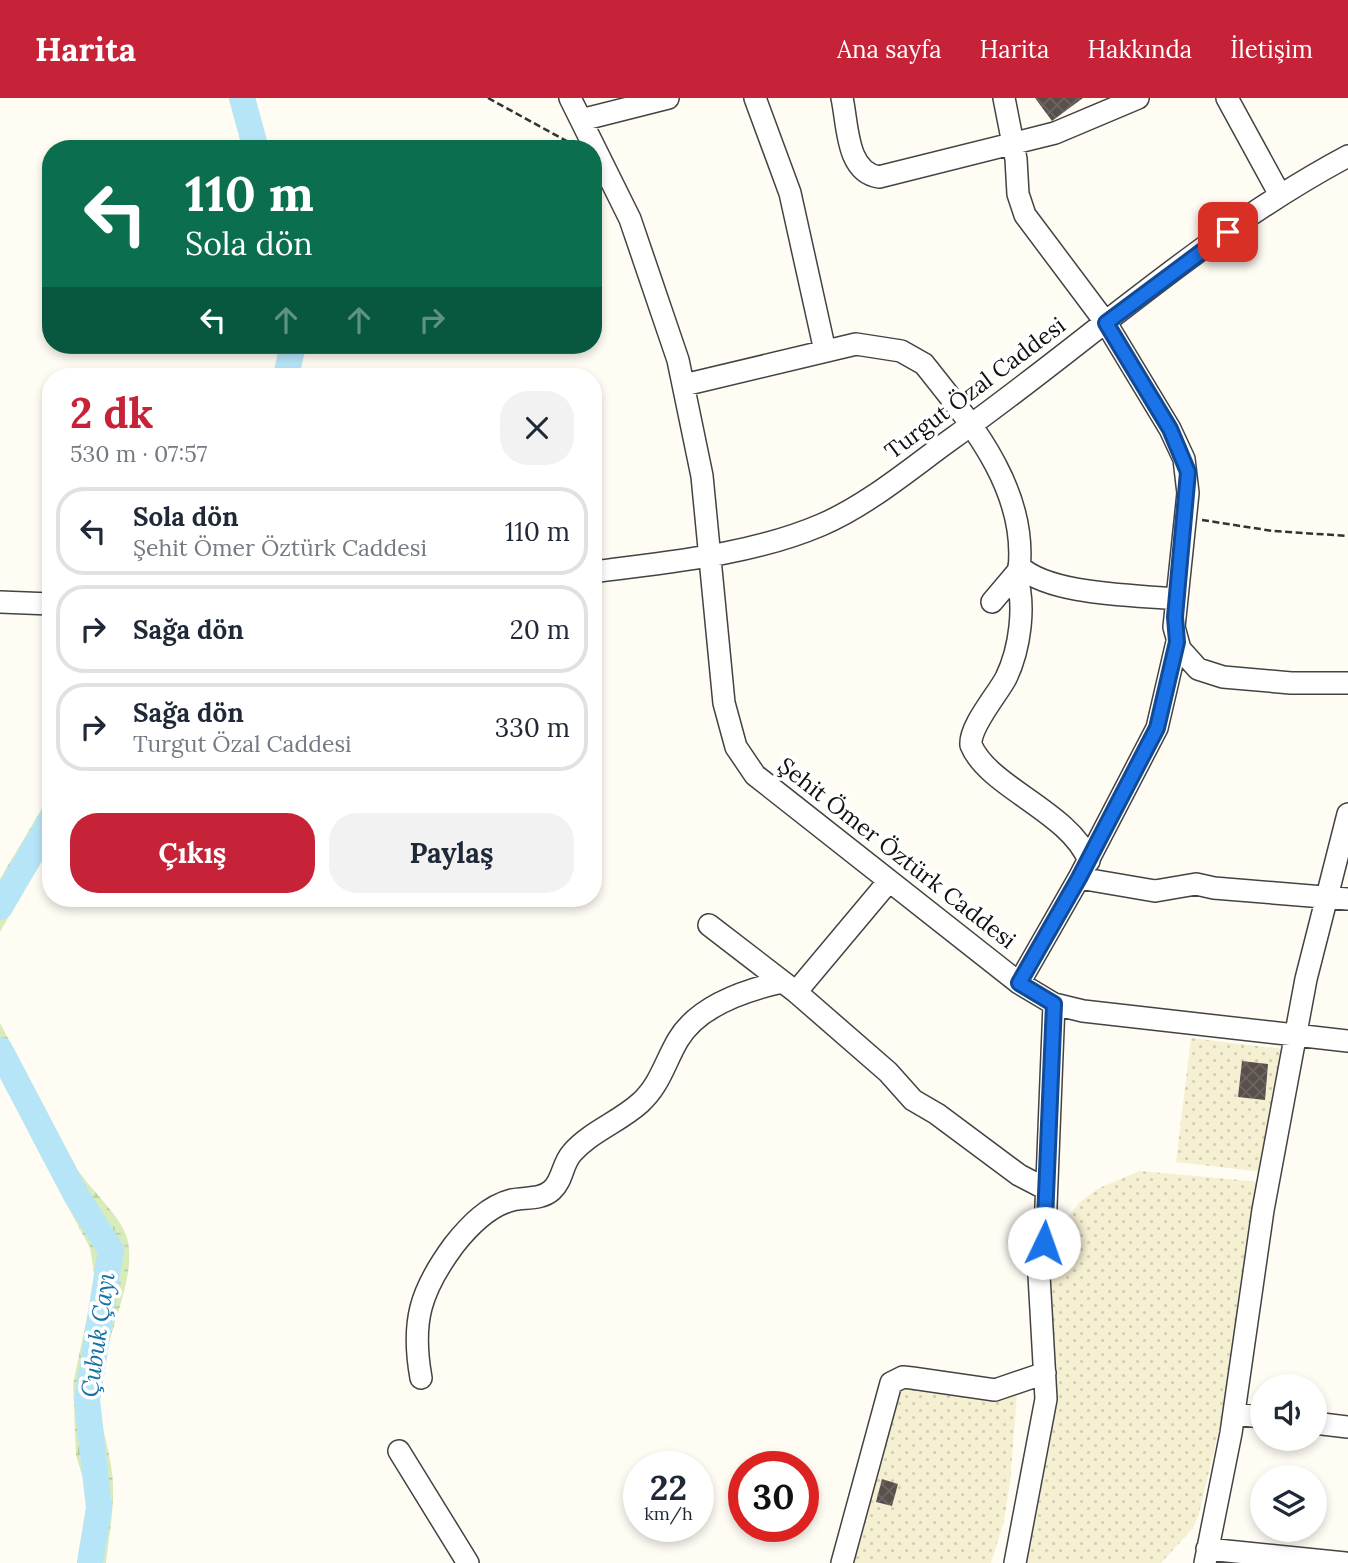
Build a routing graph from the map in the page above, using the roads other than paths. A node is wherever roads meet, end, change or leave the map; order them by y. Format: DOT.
graph roads {
  1 [pos="570,98"];
  2 [pos="668,98"];
  3 [pos="755,98"];
  4 [pos="842,98"];
  5 [pos="1004,98"];
  6 [pos="1138,98"];
  7 [pos="1227,98"];
  8 [pos="581,120"];
  9 [pos="591,140"];
  10 [pos="1013,145"];
  11 [pos="1348,156"];
  12 [pos="602,162"];
  13 [pos="1280,195"];
  14 [pos="1106,323"];
  15 [pos="825,351"];
  16 [pos="684,385"];
  17 [pos="972,424"];
  18 [pos="708,554"];
  19 [pos="602,571"];
  20 [pos="1018,571"];
  21 [pos="1176,600"];
  22 [pos="0,602"];
  23 [pos="992,602"];
  24 [pos="42,604"];
  25 [pos="1177,642"];
  26 [pos="1348,682"];
  27 [pos="1348,814"];
  28 [pos="1084,870"];
  29 [pos="889,881"];
  30 [pos="1338,899"];
  31 [pos="709,925"];
  32 [pos="1019,983"];
  33 [pos="789,987"];
  34 [pos="1054,1004"];
  35 [pos="1297,1036"];
  36 [pos="1348,1041"];
  37 [pos="1046,1189"];
  38 [pos="1045,1373"];
  39 [pos="421,1378"];
  40 [pos="1234,1414"];
  41 [pos="1250,1416"];
  42 [pos="1327,1425"];
  43 [pos="1348,1427"];
  44 [pos="399,1451"];
  45 [pos="1206,1556"];
  46 [pos="468,1563"];
  47 [pos="842,1563"];
  48 [pos="1015,1563"];
  49 [pos="1345,1563"];
  1 -- 8 [label="street, Şehit Ömer Öztürk Caddesi"];
  2 -- 8 [label="street"];
  3 -- 15 [label="street"];
  4 -- 10 [label="street"];
  5 -- 10 [label="street"];
  6 -- 10 [label="street"];
  7 -- 13 [label="street"];
  8 -- 9 [label="street, Şehit Ömer Öztürk Caddesi"];
  10 -- 14 [label="street"];
  11 -- 13 [label="street, Turgut Özal Caddesi"];
  12 -- 16 [label="street, Şehit Ömer Öztürk Caddesi"];
  13 -- 14 [label="street, Turgut Özal Caddesi"];
  14 -- 17 [label="street, Turgut Özal Caddesi"];
  14 -- 21 [label="street"];
  15 -- 16 [label="street"];
  15 -- 17 [label="street"];
  16 -- 18 [label="street, Şehit Ömer Öztürk Caddesi"];
  17 -- 18 [label="street, Turgut Özal Caddesi"];
  17 -- 20 [label="street"];
  18 -- 19 [label="street, Turgut Özal Caddesi"];
  18 -- 29 [label="street, Şehit Ömer Öztürk Caddesi"];
  20 -- 21 [label="street"];
  20 -- 23 [label="street"];
  20 -- 28 [label="street"];
  21 -- 25 [label="street"];
  22 -- 24 [label="street"];
  25 -- 26 [label="street"];
  25 -- 28 [label="street"];
  27 -- 30 [label="street"];
  28 -- 30 [label="street"];
  28 -- 32 [label="street"];
  29 -- 32 [label="street, Şehit Ömer Öztürk Caddesi"];
  29 -- 33 [label="street"];
  30 -- 35 [label="street"];
  31 -- 33 [label="street"];
  32 -- 34 [label="street, Şehit Ömer Öztürk Caddesi"];
  33 -- 37 [label="street"];
  33 -- 39 [label="street"];
  34 -- 35 [label="street, Şehit Ömer Öztürk Caddesi"];
  34 -- 37 [label="street"];
  35 -- 36 [label="street, Şehit Ömer Öztürk Caddesi"];
  35 -- 40 [label="street"];
  37 -- 38 [label="street"];
  38 -- 47 [label="street"];
  38 -- 48 [label="street"];
  40 -- 41 [label="street"];
  40 -- 45 [label="street"];
  42 -- 43 [label="street"];
  44 -- 46 [label="street"];
  45 -- 49 [label="street"];
}
